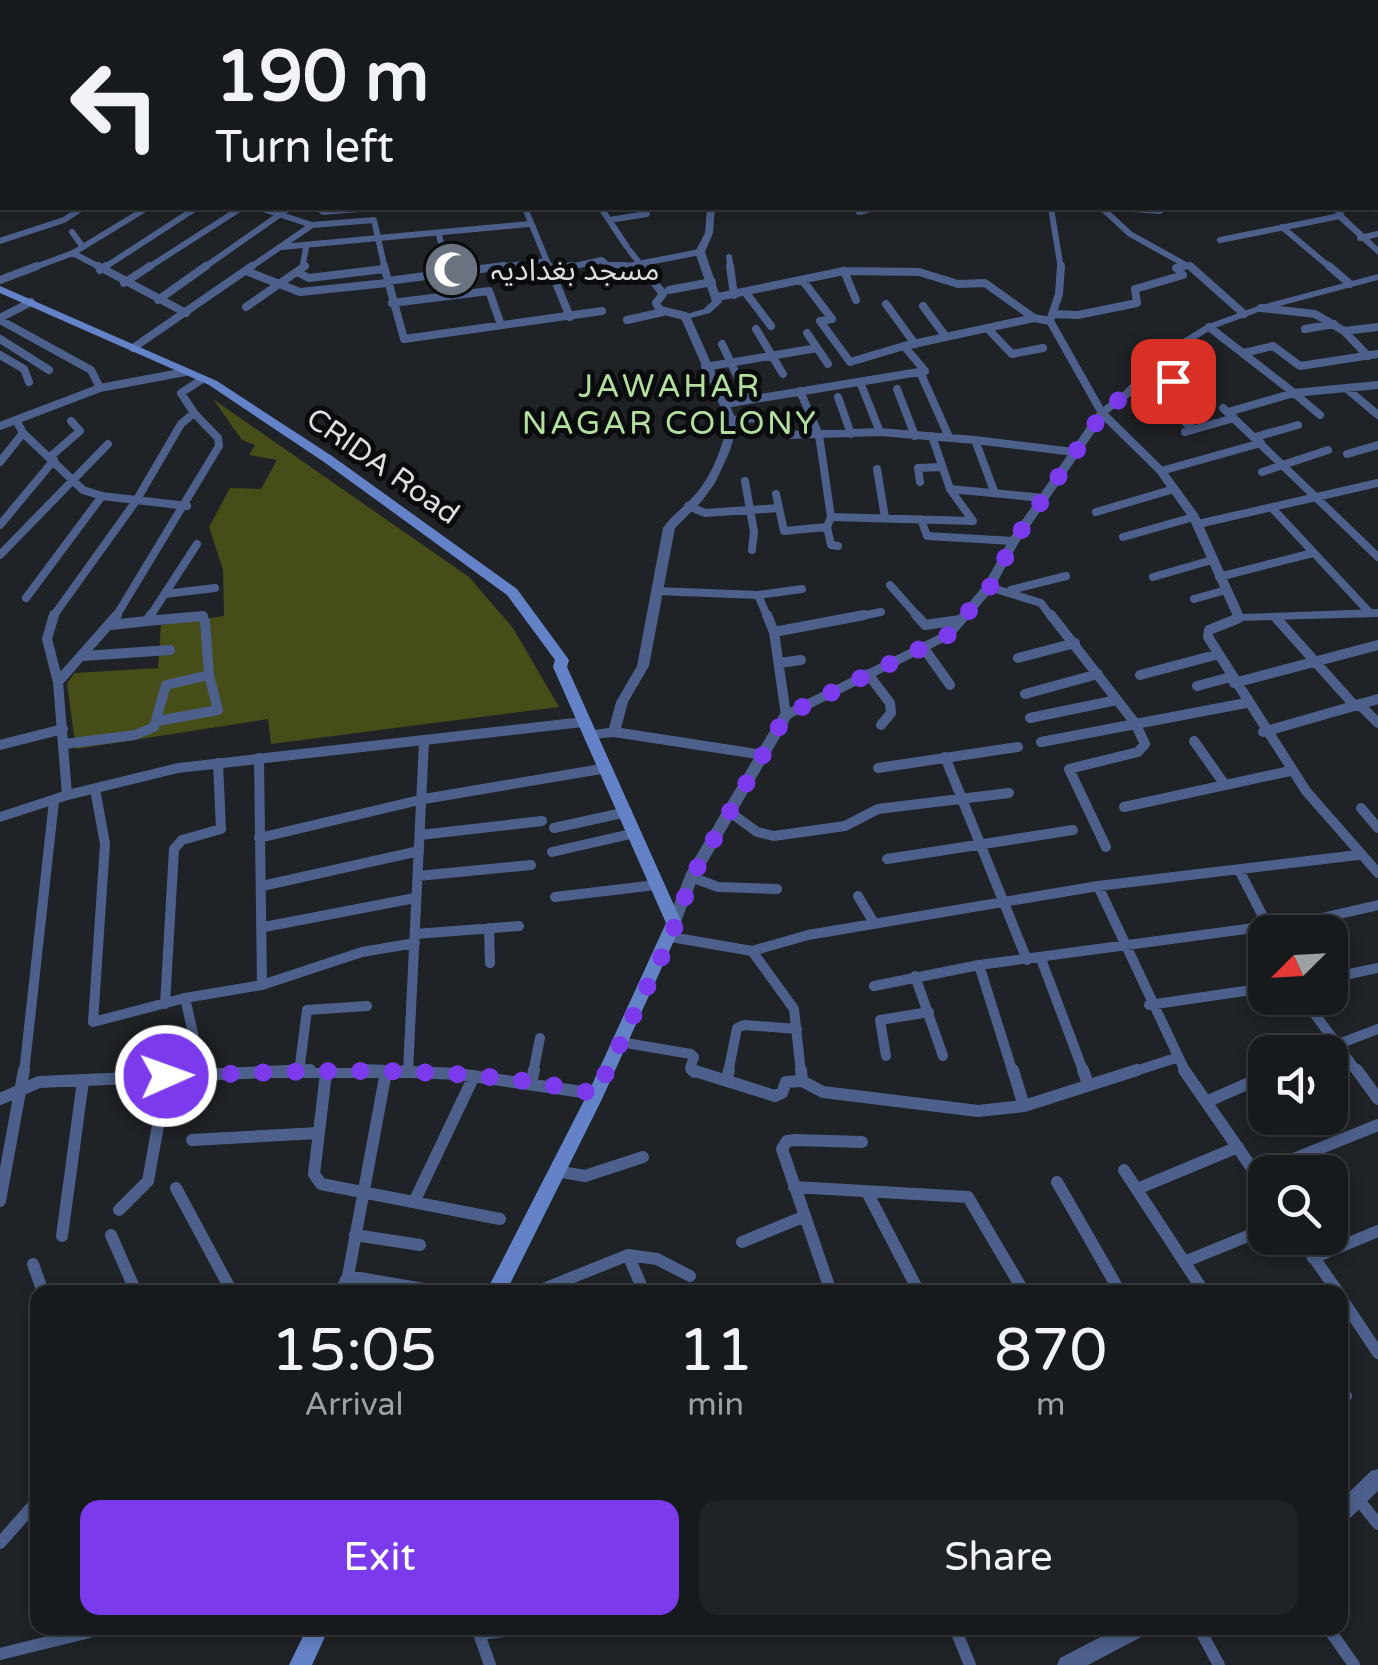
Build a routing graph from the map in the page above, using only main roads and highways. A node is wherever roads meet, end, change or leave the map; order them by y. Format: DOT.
graph roads {
  1 [pos="0,289"];
  2 [pos="499,1285"];
  3 [pos="315,1635"];
  4 [pos="300,1665"];
  1 -- 2 [label="main road, CRIDA Road"];
  3 -- 4 [label="main road"];
}
